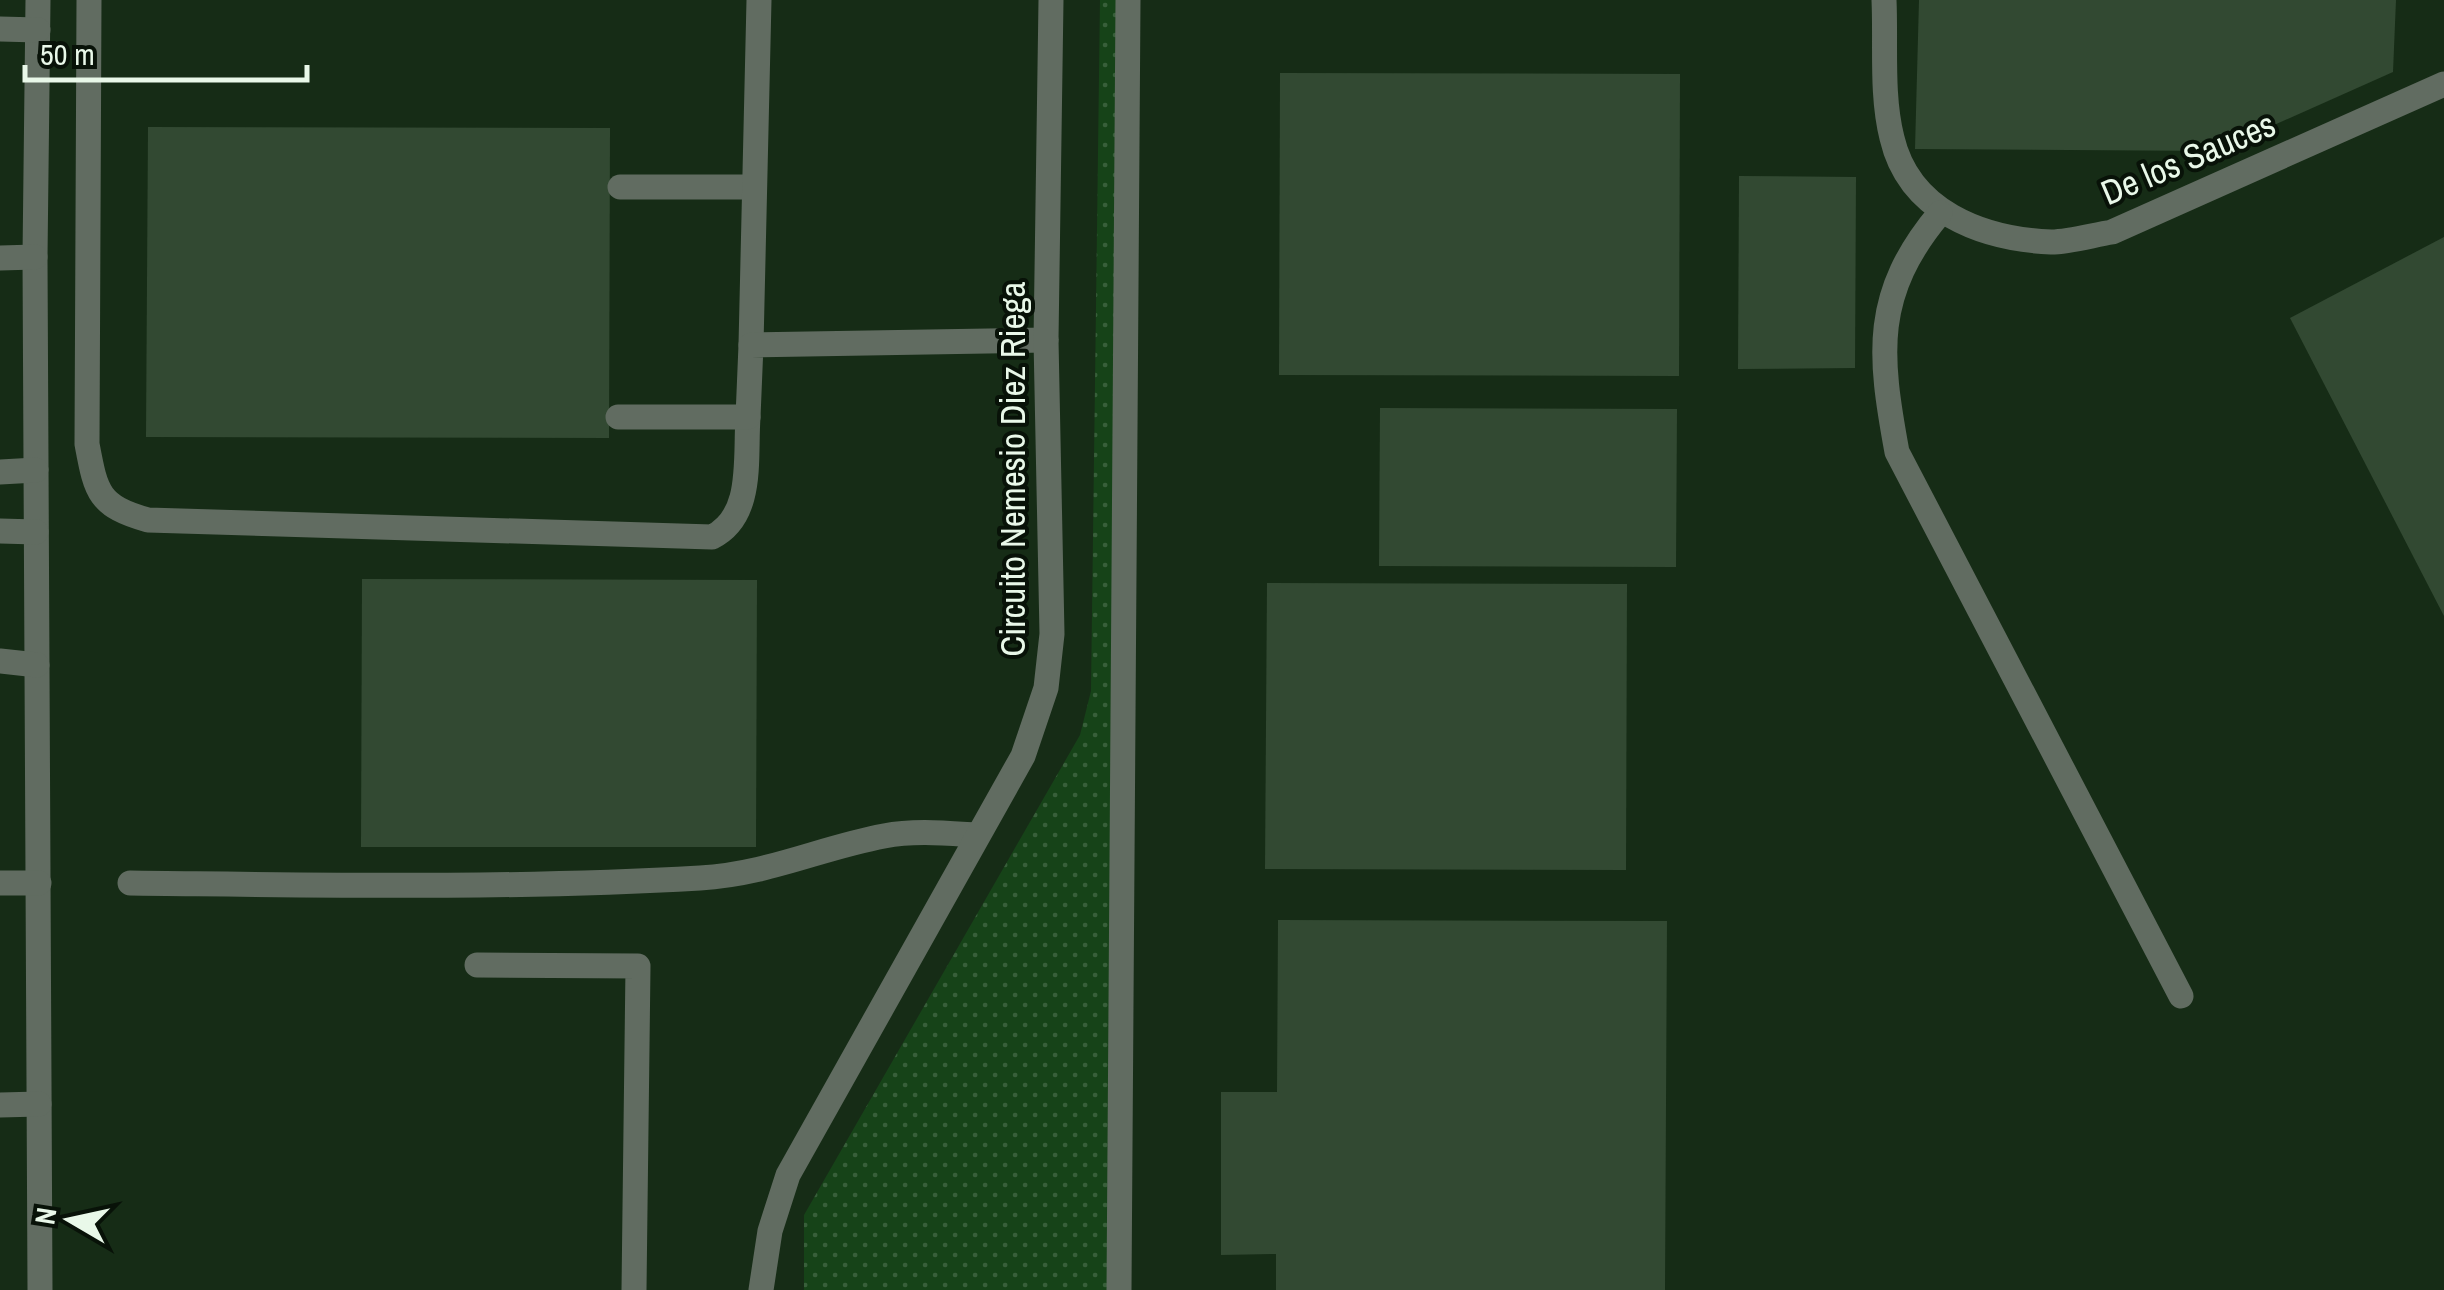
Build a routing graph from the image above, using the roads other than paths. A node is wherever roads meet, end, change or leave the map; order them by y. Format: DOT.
graph roads {
  1 [pos="38,0"];
  2 [pos="89,0"];
  3 [pos="759,0"];
  4 [pos="1051,0"];
  5 [pos="1128,0"];
  6 [pos="1884,0"];
  7 [pos="0,29"];
  8 [pos="38,30"];
  9 [pos="2444,84"];
  10 [pos="752,186"];
  11 [pos="620,187"];
  12 [pos="1940,213"];
  13 [pos="35,257"];
  14 [pos="0,258"];
  15 [pos="1046,340"];
  16 [pos="751,346"];
  17 [pos="748,417"];
  18 [pos="618,418"];
  19 [pos="36,470"];
  20 [pos="0,472"];
  21 [pos="0,531"];
  22 [pos="36,532"];
  23 [pos="0,661"];
  24 [pos="38,664"];
  25 [pos="975,835"];
  26 [pos="39,882"];
  27 [pos="0,883"];
  28 [pos="130,883"];
  29 [pos="477,965"];
  30 [pos="2182,996"];
  31 [pos="39,1104"];
  32 [pos="0,1105"];
  33 [pos="40,1290"];
  34 [pos="634,1290"];
  35 [pos="761,1290"];
  36 [pos="1119,1290"];
  1 -- 8 [label="street"];
  2 -- 17 [label="street"];
  3 -- 10 [label="street"];
  4 -- 15 [label="street, Circuito Nemesio Diez Riega"];
  5 -- 36 [label="street"];
  6 -- 12 [label="street, De los Sauces"];
  7 -- 8 [label="street"];
  8 -- 13 [label="street"];
  9 -- 12 [label="street, De los Sauces"];
  10 -- 11 [label="street"];
  10 -- 16 [label="street"];
  12 -- 30 [label="street"];
  13 -- 14 [label="street"];
  13 -- 19 [label="street"];
  15 -- 16 [label="street"];
  15 -- 25 [label="street, Circuito Nemesio Diez Riega"];
  16 -- 17 [label="street"];
  17 -- 18 [label="street"];
  19 -- 20 [label="street"];
  19 -- 22 [label="street"];
  21 -- 22 [label="street"];
  22 -- 24 [label="street"];
  23 -- 24 [label="street"];
  24 -- 26 [label="street"];
  25 -- 28 [label="street"];
  25 -- 35 [label="street, Circuito Nemesio Diez Riega"];
  26 -- 27 [label="street"];
  26 -- 31 [label="street"];
  29 -- 34 [label="street"];
  31 -- 32 [label="street"];
  31 -- 33 [label="street"];
}
